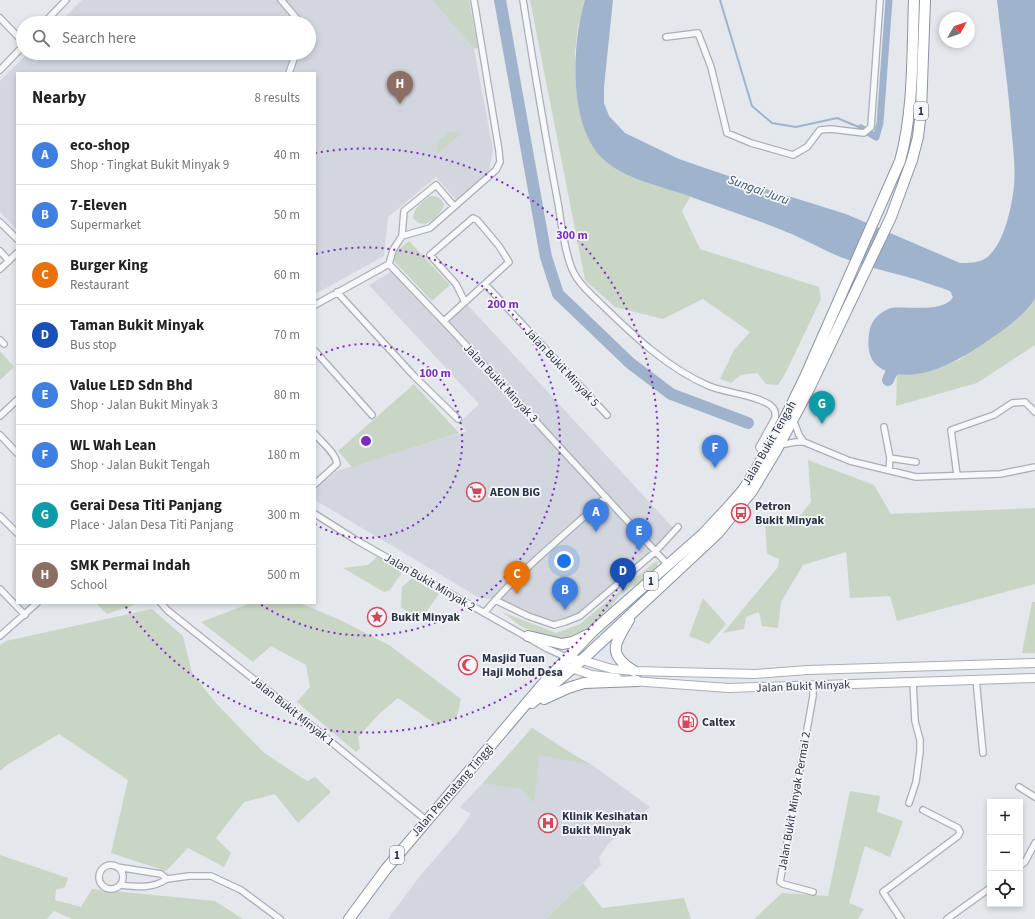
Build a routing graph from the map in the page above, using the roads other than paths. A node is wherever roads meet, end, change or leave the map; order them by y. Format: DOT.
graph roads {
  1 [pos="281,0"];
  2 [pos="474,0"];
  3 [pos="523,0"];
  4 [pos="880,0"];
  5 [pos="914,0"];
  6 [pos="925,0"];
  7 [pos="63,1"];
  8 [pos="50,16"];
  9 [pos="295,16"];
  10 [pos="0,18"];
  11 [pos="16,35"];
  12 [pos="666,37"];
  13 [pos="16,53"];
  14 [pos="293,60"];
  15 [pos="0,70"];
  16 [pos="288,72"];
  17 [pos="454,206"];
  18 [pos="0,222"];
  19 [pos="402,236"];
  20 [pos="16,238"];
  21 [pos="0,251"];
  22 [pos="16,254"];
  23 [pos="9,260"];
  24 [pos="388,264"];
  25 [pos="0,269"];
  26 [pos="485,284"];
  27 [pos="337,292"];
  28 [pos="464,302"];
  29 [pos="316,304"];
  30 [pos="444,321"];
  31 [pos="316,352"];
  32 [pos="16,401"];
  33 [pos="1035,412"];
  34 [pos="372,415"];
  35 [pos="608,415"];
  36 [pos="0,416"];
  37 [pos="458,419"];
  38 [pos="793,419"];
  39 [pos="884,426"];
  40 [pos="0,435"];
  41 [pos="316,435"];
  42 [pos="804,442"];
  43 [pos="779,445"];
  44 [pos="16,452"];
  45 [pos="765,453"];
  46 [pos="890,458"];
  47 [pos="916,462"];
  48 [pos="1035,467"];
  49 [pos="889,470"];
  50 [pos="957,475"];
  51 [pos="316,483"];
  52 [pos="606,497"];
  53 [pos="316,515"];
  54 [pos="0,516"];
  55 [pos="678,528"];
  56 [pos="16,532"];
  57 [pos="656,552"];
  58 [pos="669,566"];
  59 [pos="0,589"];
  60 [pos="495,600"];
  61 [pos="36,604"];
  62 [pos="162,604"];
  63 [pos="635,610"];
  64 [pos="484,613"];
  65 [pos="24,614"];
  66 [pos="594,631"];
  67 [pos="0,636"];
  68 [pos="528,636"];
  69 [pos="582,660"];
  70 [pos="1035,663"];
  71 [pos="568,664"];
  72 [pos="975,665"];
  73 [pos="956,666"];
  74 [pos="634,671"];
  75 [pos="1035,678"];
  76 [pos="976,679"];
  77 [pos="959,680"];
  78 [pos="637,682"];
  79 [pos="913,682"];
  80 [pos="813,685"];
  81 [pos="512,720"];
  82 [pos="983,753"];
  83 [pos="1019,787"];
  84 [pos="1035,797"];
  85 [pos="909,803"];
  86 [pos="923,810"];
  87 [pos="426,820"];
  88 [pos="1035,843"];
  89 [pos="1023,863"];
  90 [pos="117,867"];
  91 [pos="167,879"];
  92 [pos="120,885"];
  93 [pos="987,890"];
  94 [pos="813,892"];
  95 [pos="351,918"];
  96 [pos="280,919"];
  97 [pos="901,919"];
  98 [pos="947,919"];
  1 -- 9 [label="street"];
  2 -- 17 [label="street"];
  3 -- 45 [label="street"];
  4 -- 12 [label="street"];
  5 -- 45 [label="highway, Jalan Bukit Tengah / 1"];
  6 -- 38 [label="highway, Jalan Bukit Tengah / 1"];
  7 -- 8 [label="street"];
  10 -- 11 [label="street"];
  13 -- 15 [label="street"];
  14 -- 16 [label="street"];
  17 -- 19 [label="street"];
  17 -- 19 [label="street"];
  18 -- 20 [label="street"];
  19 -- 24 [label="street"];
  21 -- 23 [label="street"];
  22 -- 23 [label="street"];
  23 -- 25 [label="street"];
  24 -- 27 [label="street"];
  24 -- 30 [label="street, Jalan Bukit Minyak 3"];
  26 -- 28 [label="street"];
  26 -- 28 [label="street"];
  26 -- 35 [label="street, Jalan Bukit Minyak 5"];
  27 -- 29 [label="street"];
  27 -- 37 [label="street"];
  28 -- 30 [label="street"];
  30 -- 52 [label="street, Jalan Bukit Minyak 3"];
  31 -- 34 [label="street"];
  32 -- 36 [label="street"];
  33 -- 50 [label="street"];
  38 -- 42 [label="street"];
  38 -- 43 [label="highway, Jalan Bukit Tengah / 1"];
  39 -- 46 [label="street"];
  40 -- 44 [label="street"];
  41 -- 51 [label="street"];
  42 -- 43 [label="street"];
  42 -- 49 [label="street"];
  43 -- 63 [label="highway, Jalan Bukit Tengah / 1"];
  45 -- 58 [label="highway, Jalan Bukit Tengah / 1"];
  46 -- 47 [label="street"];
  46 -- 49 [label="street"];
  48 -- 50 [label="street"];
  49 -- 50 [label="street"];
  52 -- 57 [label="street, Jalan Bukit Minyak 3"];
  52 -- 60 [label="street"];
  53 -- 64 [label="street, Jalan Bukit Minyak 2"];
  54 -- 56 [label="street"];
  55 -- 57 [label="street"];
  57 -- 58 [label="street, Jalan Bukit Minyak 3"];
  57 -- 60 [label="street"];
  58 -- 66 [label="highway, Jalan Bukit Tengah / 1"];
  59 -- 65 [label="street"];
  60 -- 64 [label="street"];
  61 -- 65 [label="street"];
  62 -- 87 [label="street, Jalan Bukit Minyak 1"];
  63 -- 69 [label="highway, Jalan Bukit Tengah / 1"];
  63 -- 74 [label="highway"];
  64 -- 68 [label="street, Jalan Bukit Minyak 2"];
  65 -- 67 [label="street"];
  66 -- 68 [label="highway"];
  66 -- 71 [label="highway, Jalan Bukit Tengah / 1"];
  68 -- 71 [label="street, Jalan Bukit Minyak 2"];
  69 -- 71 [label="highway, Jalan Bukit Tengah / 1"];
  69 -- 74 [label="main road, Jalan Bukit Minyak"];
  70 -- 72 [label="main road, Jalan Bukit Minyak"];
  71 -- 78 [label="main road, Jalan Bukit Minyak"];
  71 -- 81 [label="highway, Jalan Bukit Tengah / 1"];
  72 -- 73 [label="main road, Jalan Bukit Minyak"];
  72 -- 76 [label="main road"];
  73 -- 74 [label="main road, Jalan Bukit Minyak"];
  73 -- 77 [label="main road"];
  75 -- 76 [label="main road, Jalan Bukit Minyak"];
  76 -- 77 [label="main road, Jalan Bukit Minyak"];
  76 -- 82 [label="street"];
  77 -- 79 [label="main road, Jalan Bukit Minyak"];
  78 -- 80 [label="main road, Jalan Bukit Minyak"];
  78 -- 81 [label="highway"];
  79 -- 80 [label="main road, Jalan Bukit Minyak"];
  79 -- 85 [label="street"];
  80 -- 94 [label="street, Jalan Bukit Minyak Permai 2"];
  81 -- 87 [label="highway, Jalan Permatang Tinggi / 1"];
  83 -- 84 [label="street"];
  86 -- 97 [label="street"];
  87 -- 95 [label="highway, Jalan Permatang Tinggi / 1"];
  88 -- 89 [label="street"];
  90 -- 91 [label="street"];
  90 -- 92 [label="street"];
  90 -- 92 [label="street"];
  91 -- 92 [label="street"];
  91 -- 96 [label="street"];
  93 -- 98 [label="street"];
}
